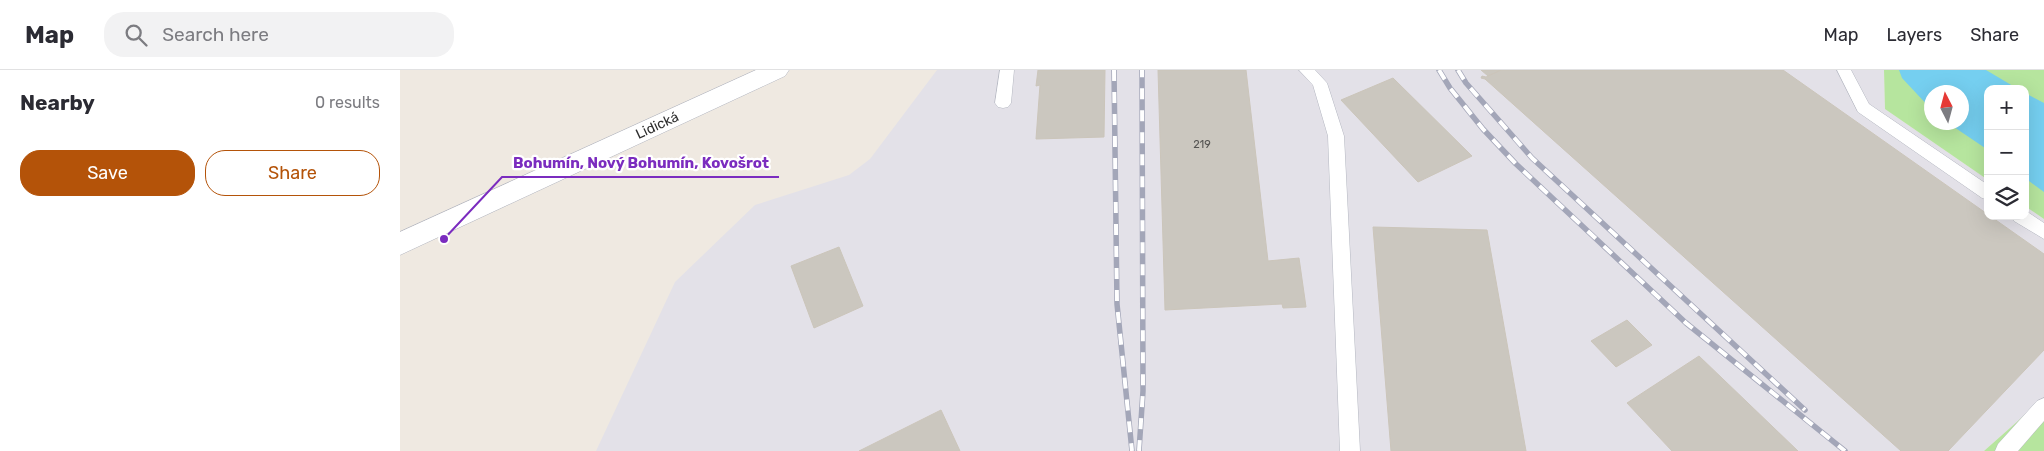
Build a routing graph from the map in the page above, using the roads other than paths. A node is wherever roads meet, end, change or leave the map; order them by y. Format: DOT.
graph roads {
  1 [pos="777,70"];
  2 [pos="1007,70"];
  3 [pos="1306,70"];
  4 [pos="1844,70"];
  5 [pos="1003,103"];
  6 [pos="1984,191"];
  7 [pos="2026,220"];
  8 [pos="2044,232"];
  9 [pos="400,244"];
  10 [pos="2044,406"];
  11 [pos="1350,451"];
  12 [pos="2005,451"];
  1 -- 9 [label="street, Lidická"];
  2 -- 5 [label="lane"];
  3 -- 11 [label="lane"];
  4 -- 6 [label="lane"];
  7 -- 8 [label="lane"];
  10 -- 12 [label="lane"];
}
